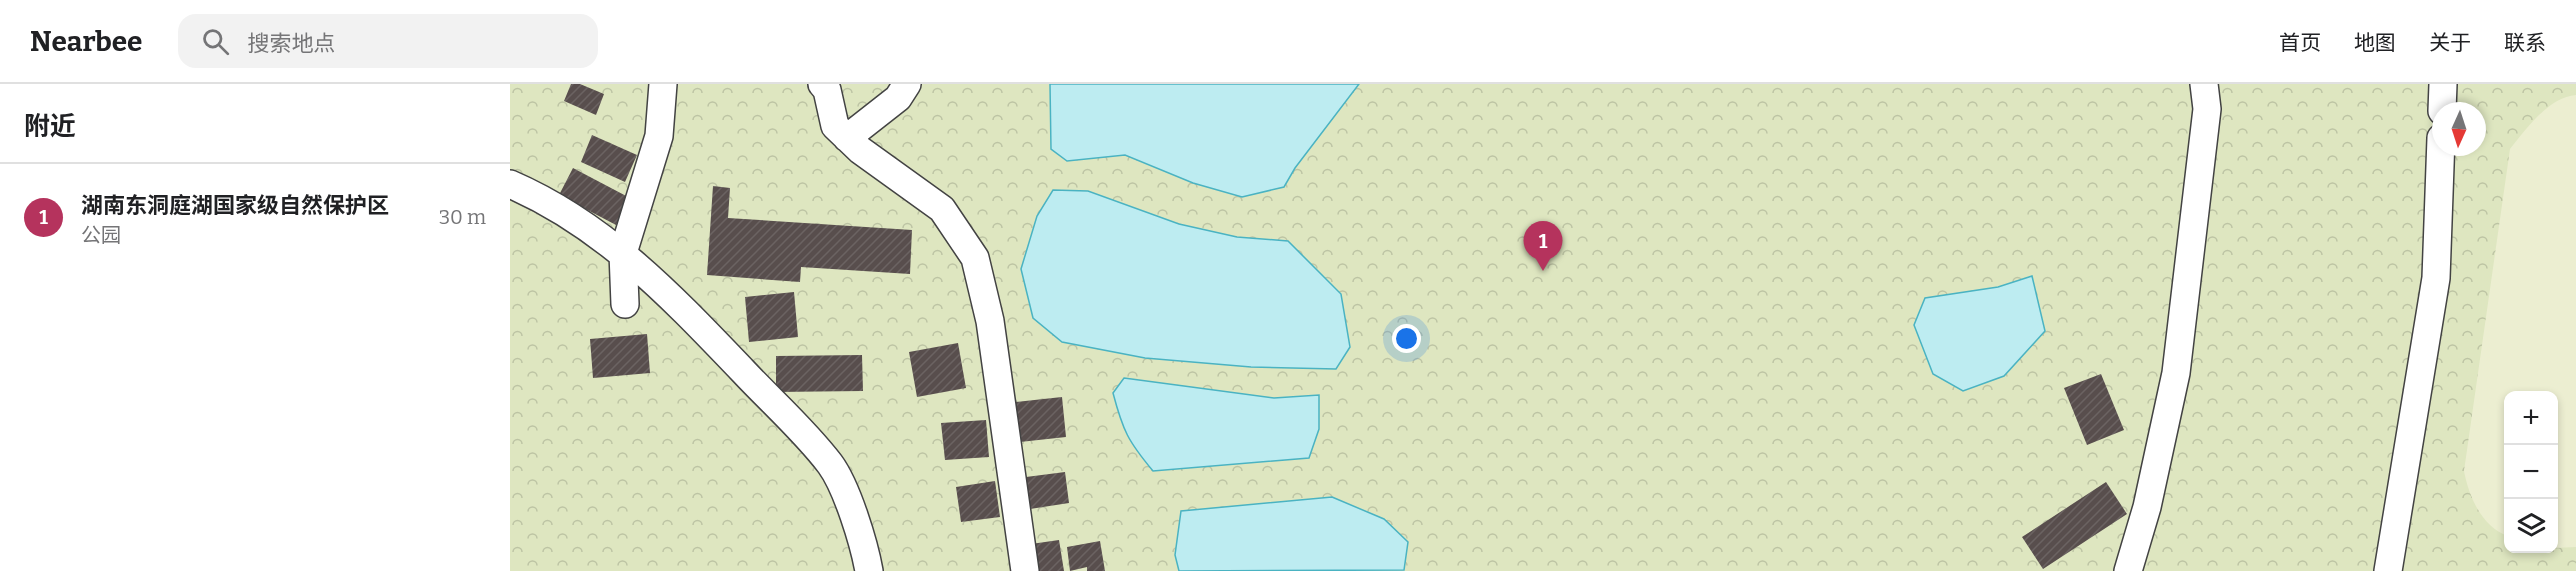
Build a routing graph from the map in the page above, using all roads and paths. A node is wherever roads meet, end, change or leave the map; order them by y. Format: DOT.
graph roads {
  1 [pos="663,84"];
  2 [pos="822,84"];
  3 [pos="907,84"];
  4 [pos="2204,84"];
  5 [pos="2443,84"];
  6 [pos="2442,102"];
  7 [pos="847,138"];
  8 [pos="2440,156"];
  9 [pos="510,184"];
  10 [pos="623,253"];
  11 [pos="625,304"];
  12 [pos="869,571"];
  13 [pos="1025,571"];
  14 [pos="2128,571"];
  15 [pos="2388,571"];
  1 -- 10 [label="street"];
  2 -- 7 [label="street"];
  3 -- 7 [label="street"];
  4 -- 14 [label="street"];
  5 -- 6 [label="street"];
  7 -- 13 [label="street"];
  8 -- 15 [label="street"];
  9 -- 10 [label="street"];
  10 -- 11 [label="street"];
  10 -- 12 [label="street"];
}
